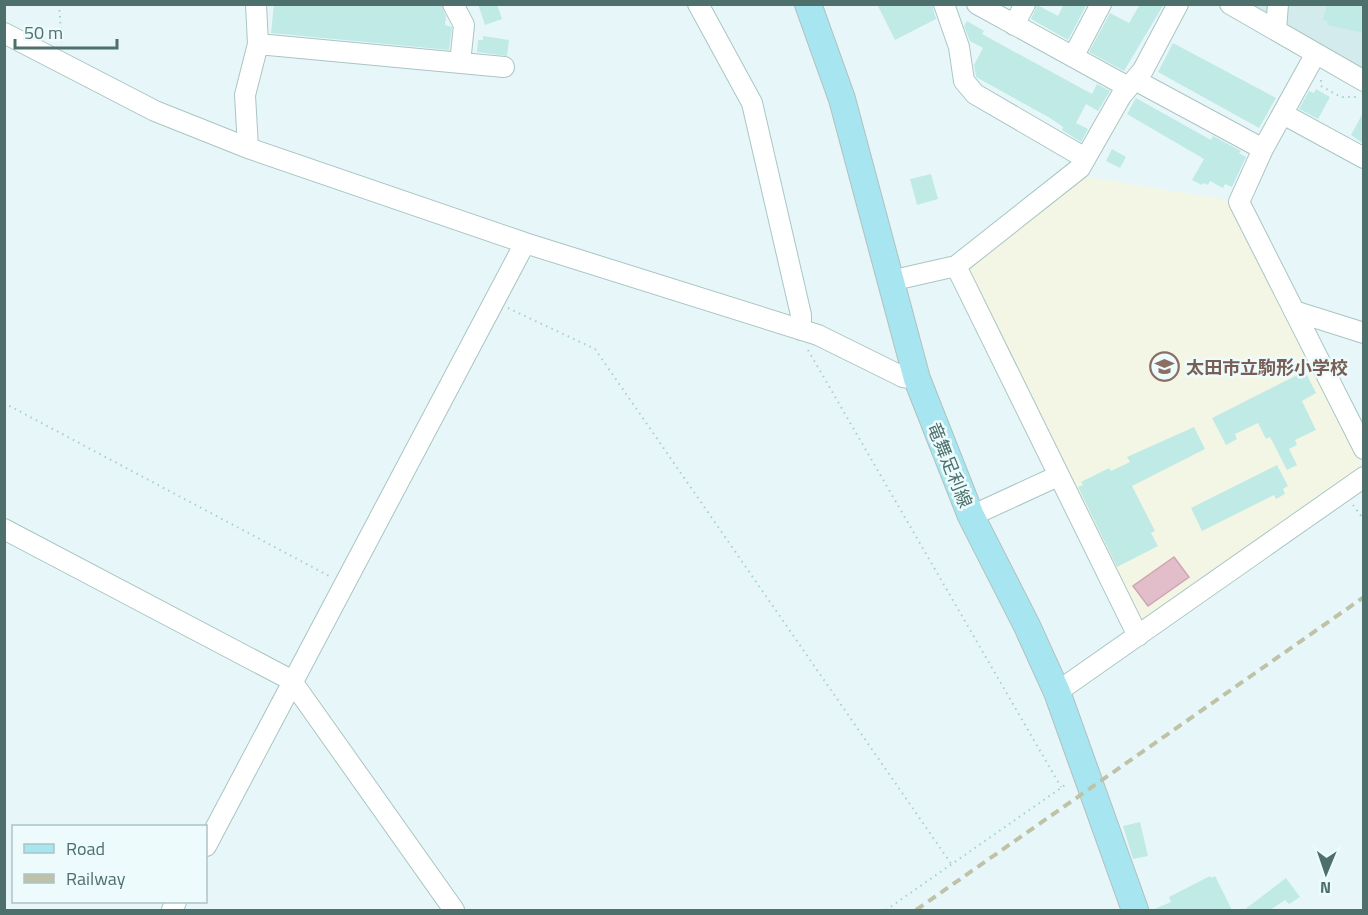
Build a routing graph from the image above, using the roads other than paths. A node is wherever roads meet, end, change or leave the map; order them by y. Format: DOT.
graph roads {
  1 [pos="256,4"];
  2 [pos="453,4"];
  3 [pos="698,4"];
  4 [pos="808,4"];
  5 [pos="945,4"];
  6 [pos="977,4"];
  7 [pos="1025,4"];
  8 [pos="1101,4"];
  9 [pos="1178,4"];
  10 [pos="1230,4"];
  11 [pos="1278,4"];
  12 [pos="1014,25"];
  13 [pos="1276,30"];
  14 [pos="4,33"];
  15 [pos="258,44"];
  16 [pos="1315,55"];
  17 [pos="1073,57"];
  18 [pos="460,63"];
  19 [pos="504,67"];
  20 [pos="1364,81"];
  21 [pos="1132,83"];
  22 [pos="1283,114"];
  23 [pos="248,148"];
  24 [pos="1263,149"];
  25 [pos="1084,158"];
  26 [pos="1364,158"];
  27 [pos="525,243"];
  28 [pos="956,266"];
  29 [pos="890,281"];
  30 [pos="1294,311"];
  31 [pos="801,330"];
  32 [pos="1364,333"];
  33 [pos="917,379"];
  34 [pos="1364,449"];
  35 [pos="1058,476"];
  36 [pos="1364,477"];
  37 [pos="971,516"];
  38 [pos="4,529"];
  39 [pos="1138,636"];
  40 [pos="291,680"];
  41 [pos="1057,692"];
  42 [pos="207,844"];
  43 [pos="454,910"];
  44 [pos="1135,910"];
  1 -- 15 [label="street"];
  2 -- 18 [label="street"];
  3 -- 31 [label="street"];
  4 -- 29 [label="main road, 竜舞足利線"];
  5 -- 25 [label="street"];
  6 -- 12 [label="street"];
  7 -- 12 [label="street"];
  8 -- 17 [label="street"];
  9 -- 21 [label="street"];
  10 -- 13 [label="street"];
  11 -- 13 [label="street"];
  12 -- 17 [label="street"];
  13 -- 16 [label="street"];
  14 -- 23 [label="street"];
  15 -- 18 [label="street"];
  15 -- 23 [label="street"];
  16 -- 20 [label="street"];
  16 -- 22 [label="street"];
  17 -- 21 [label="street"];
  18 -- 19 [label="street"];
  21 -- 24 [label="street"];
  21 -- 25 [label="street"];
  22 -- 24 [label="street"];
  22 -- 26 [label="street"];
  23 -- 27 [label="street"];
  24 -- 30 [label="street"];
  25 -- 28 [label="street"];
  27 -- 31 [label="street"];
  27 -- 40 [label="street"];
  28 -- 29 [label="street"];
  28 -- 35 [label="street"];
  29 -- 33 [label="main road, 竜舞足利線"];
  30 -- 32 [label="street"];
  30 -- 34 [label="street"];
  31 -- 33 [label="street"];
  33 -- 37 [label="main road, 竜舞足利線"];
  35 -- 37 [label="street"];
  35 -- 39 [label="street"];
  36 -- 39 [label="street"];
  37 -- 41 [label="main road, 竜舞足利線"];
  38 -- 40 [label="street"];
  39 -- 41 [label="street"];
  40 -- 42 [label="street"];
  40 -- 43 [label="street"];
  41 -- 44 [label="main road, 竜舞足利線"];
}
